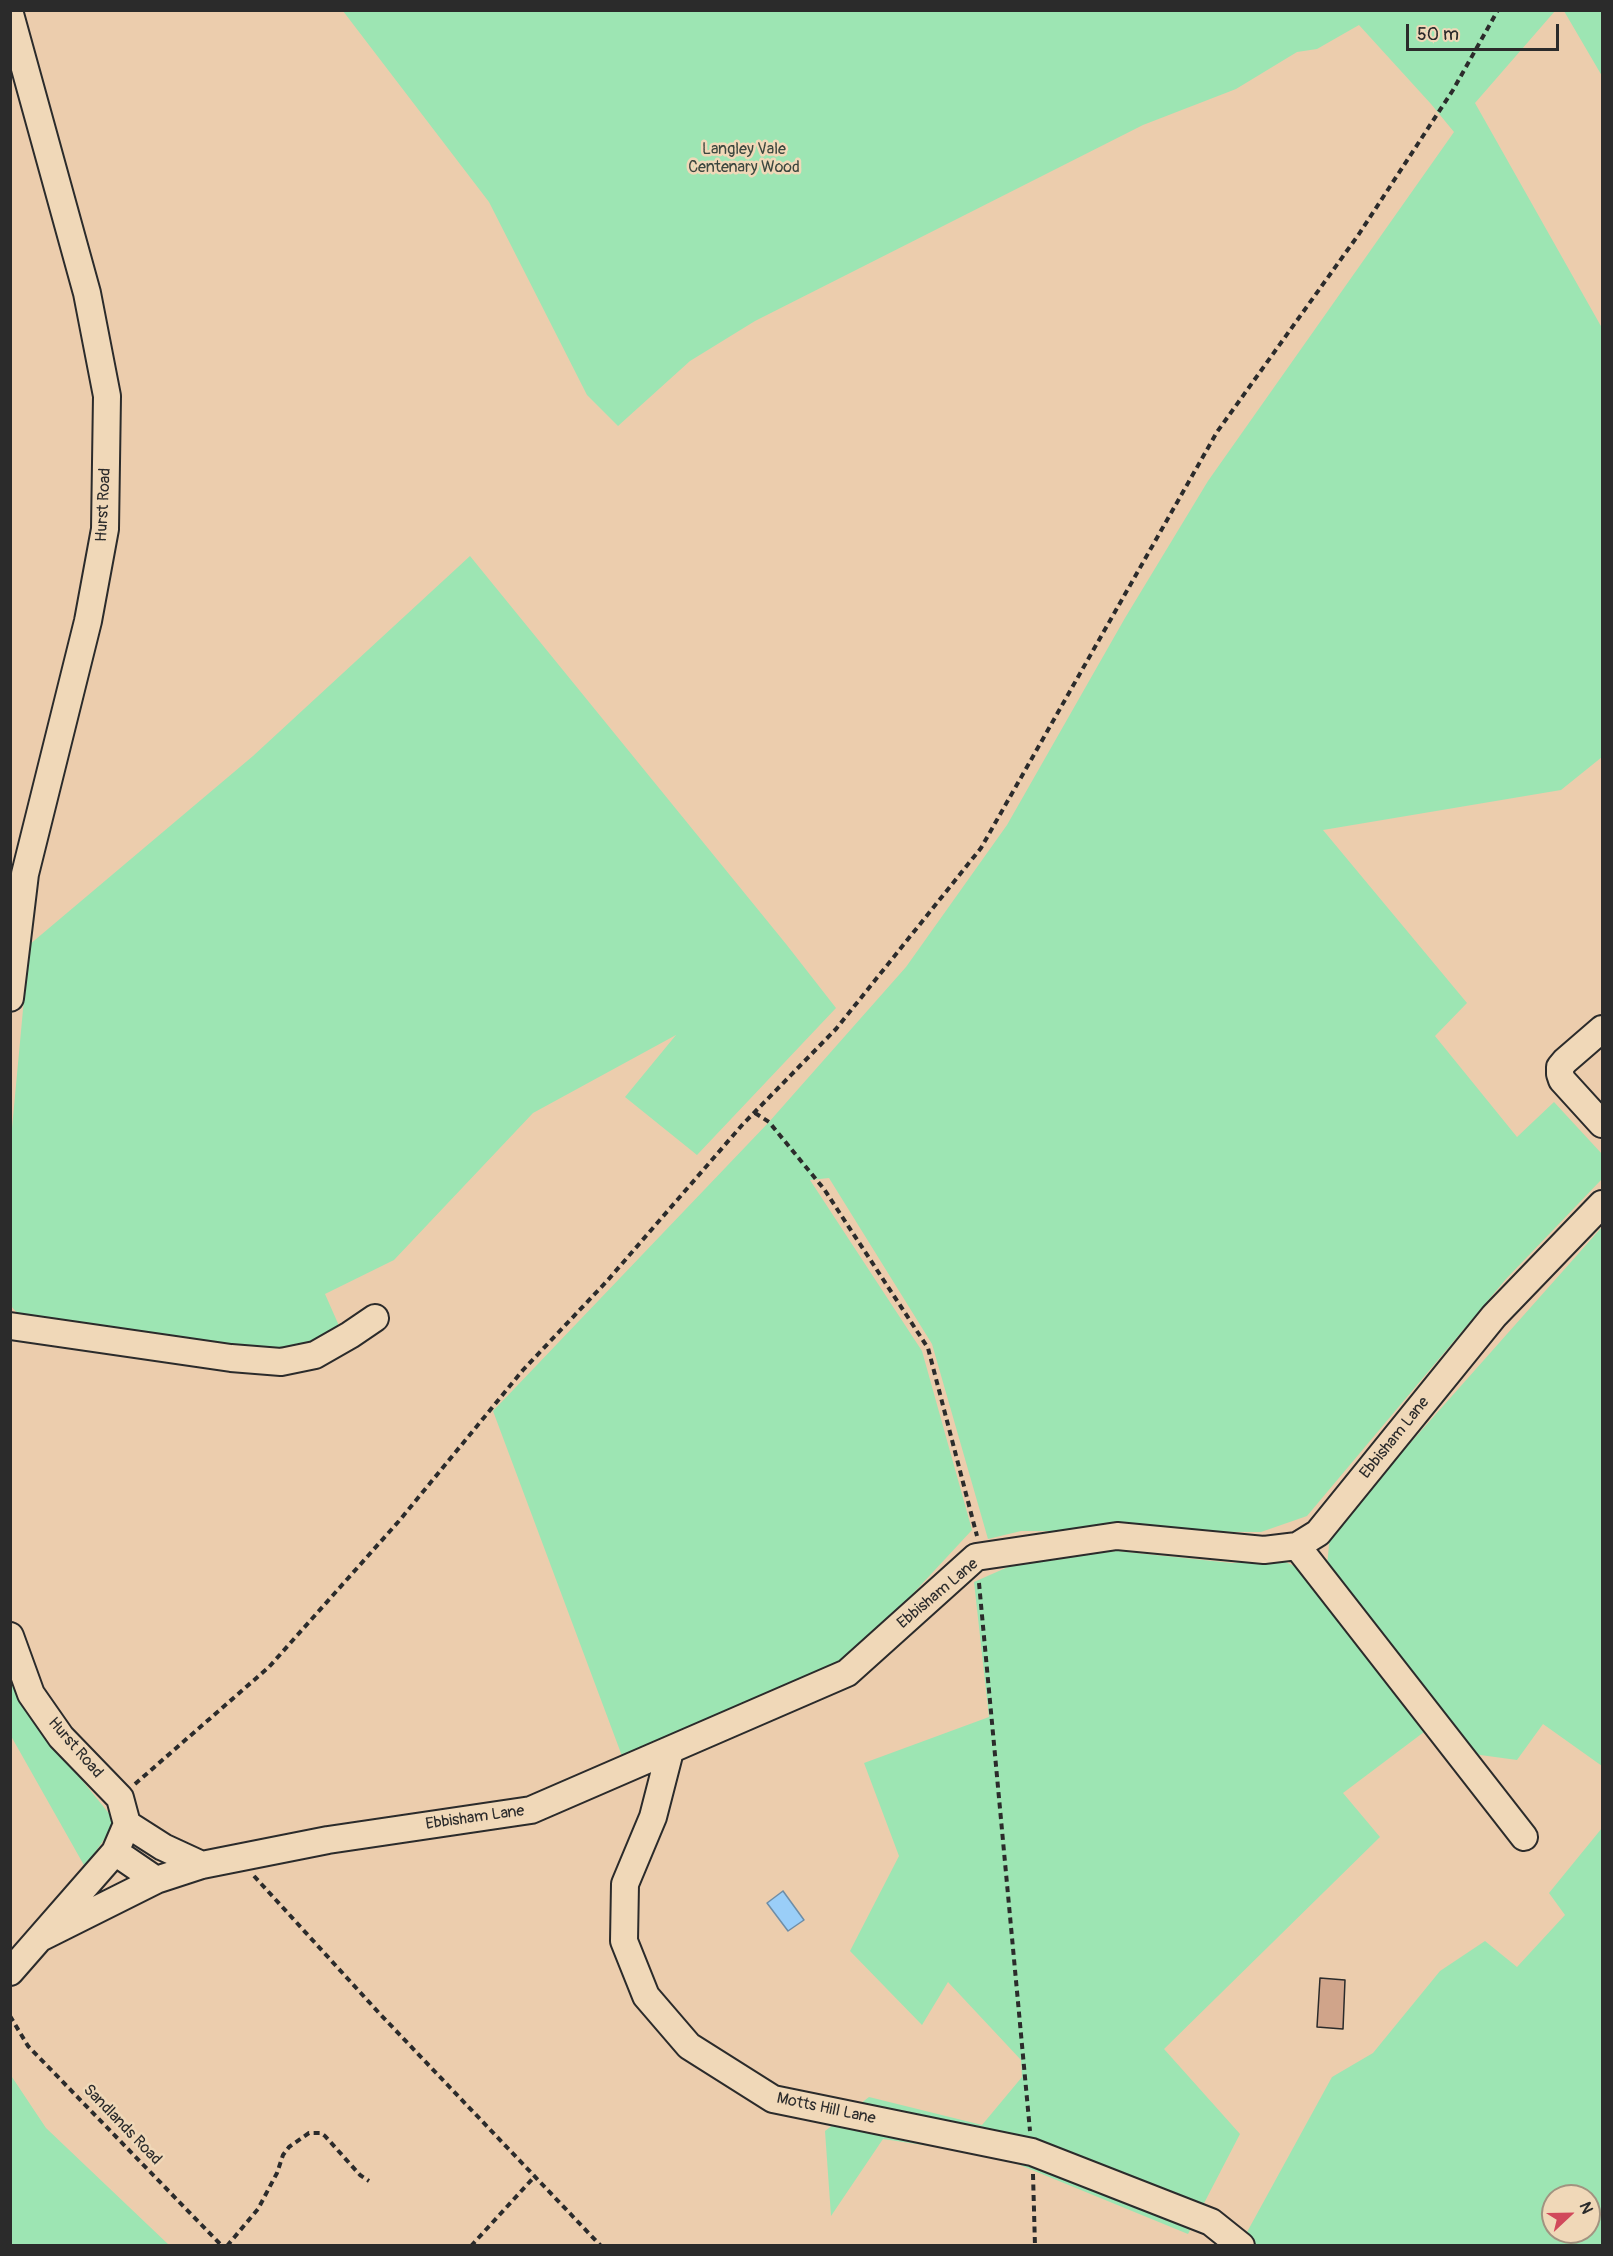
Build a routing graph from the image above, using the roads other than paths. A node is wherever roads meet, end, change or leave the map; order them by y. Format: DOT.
graph roads {
  1 [pos="10,14"];
  2 [pos="10,998"];
  3 [pos="1602,1029"];
  4 [pos="1602,1124"];
  5 [pos="1602,1204"];
  6 [pos="375,1318"];
  7 [pos="10,1326"];
  8 [pos="1297,1546"];
  9 [pos="10,1636"];
  10 [pos="670,1751"];
  11 [pos="127,1824"];
  12 [pos="1524,1837"];
  13 [pos="115,1852"];
  14 [pos="202,1865"];
  15 [pos="156,1880"];
  16 [pos="40,1938"];
  17 [pos="10,1972"];
  18 [pos="1241,2246"];
  1 -- 2 [label="street, Hurst Road"];
  3 -- 4 [label="street"];
  5 -- 8 [label="street, Ebbisham Lane"];
  6 -- 7 [label="street"];
  8 -- 10 [label="street, Ebbisham Lane"];
  8 -- 12 [label="street"];
  9 -- 11 [label="street, Hurst Road"];
  10 -- 14 [label="street, Ebbisham Lane"];
  10 -- 18 [label="street, Motts Hill Lane"];
  11 -- 13 [label="street, Ebbisham Lane"];
  11 -- 14 [label="street"];
  13 -- 15 [label="street"];
  13 -- 16 [label="street, Ebbisham Lane"];
  14 -- 15 [label="street, Ebbisham Lane"];
  15 -- 16 [label="street, Ebbisham Lane"];
  16 -- 17 [label="street, Ebbisham Lane"];
}
